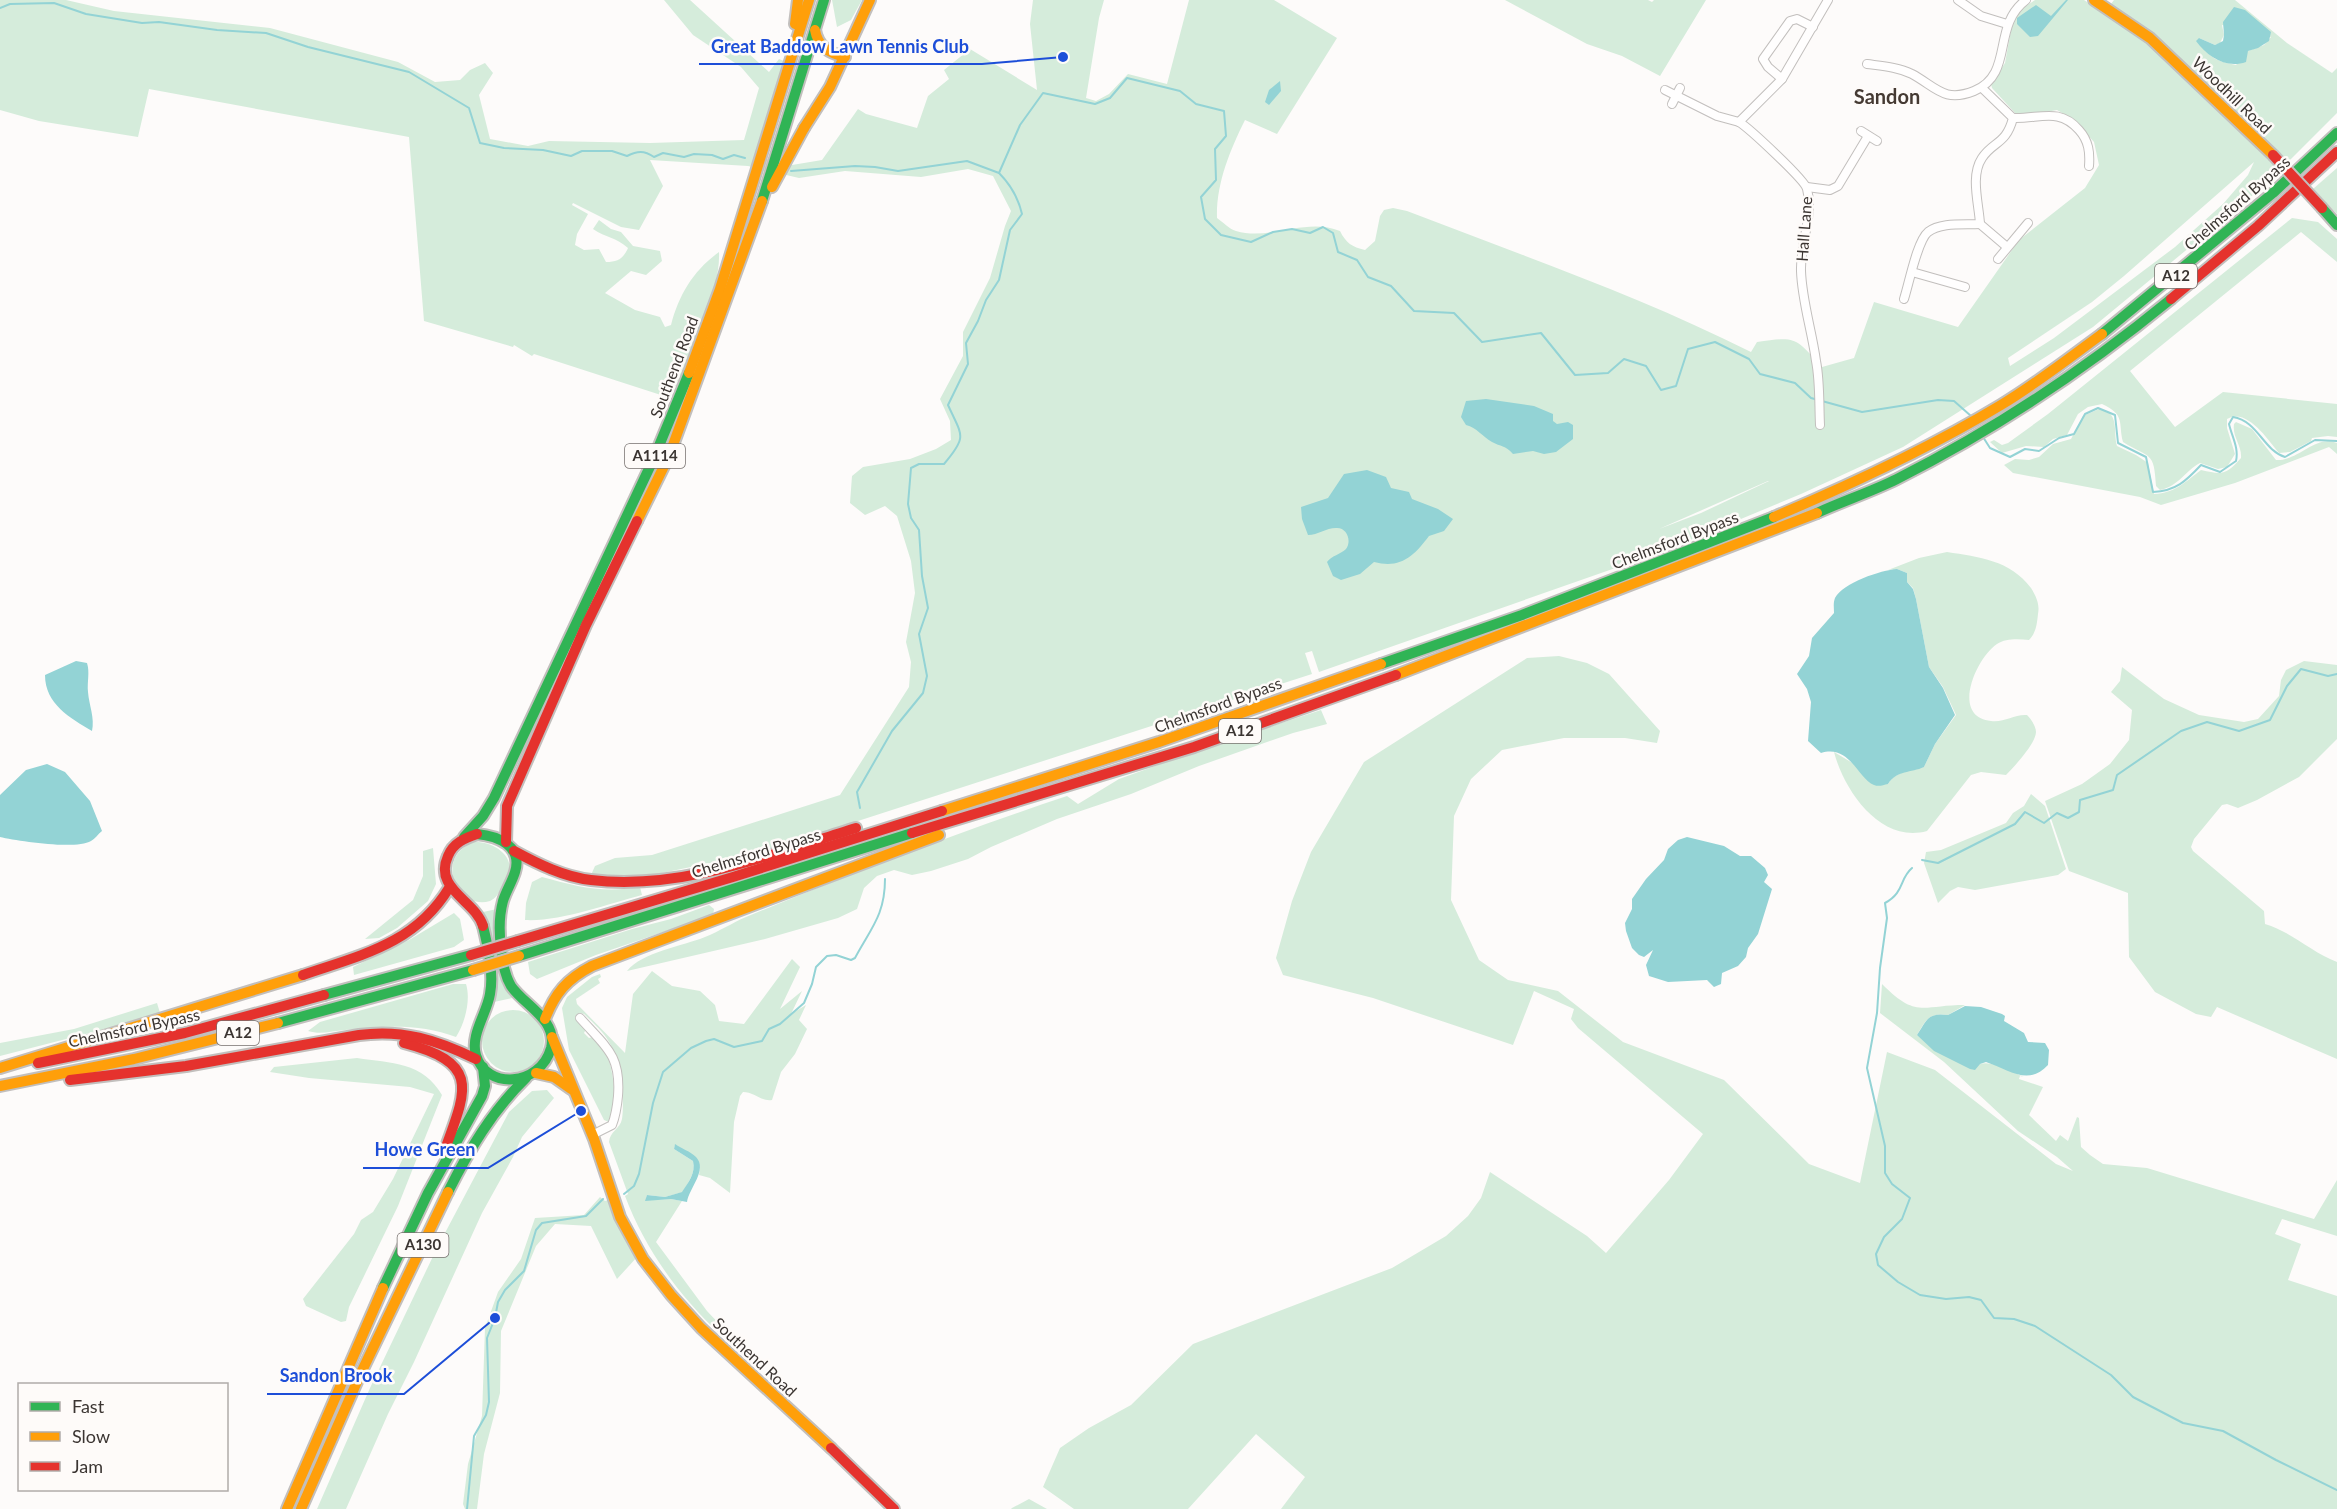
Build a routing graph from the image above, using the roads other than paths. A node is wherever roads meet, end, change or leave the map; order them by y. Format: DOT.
graph roads {
  1 [pos="798,0"];
  2 [pos="809,0"];
  3 [pos="824,0"];
  4 [pos="870,0"];
  5 [pos="1828,0"];
  6 [pos="1958,0"];
  7 [pos="2026,0"];
  8 [pos="2094,0"];
  9 [pos="2007,24"];
  10 [pos="815,25"];
  11 [pos="1813,27"];
  12 [pos="792,52"];
  13 [pos="845,57"];
  14 [pos="1867,64"];
  15 [pos="1923,69"];
  16 [pos="1917,78"];
  17 [pos="1782,79"];
  18 [pos="1982,88"];
  19 [pos="1665,90"];
  20 [pos="2013,118"];
  21 [pos="1739,122"];
  22 [pos="2337,133"];
  23 [pos="1877,141"];
  24 [pos="2337,152"];
  25 [pos="2090,166"];
  26 [pos="1807,187"];
  27 [pos="760,205"];
  28 [pos="2028,223"];
  29 [pos="1980,224"];
  30 [pos="2337,225"];
  31 [pos="2007,247"];
  32 [pos="1998,259"];
  33 [pos="1912,272"];
  34 [pos="1965,287"];
  35 [pos="1904,299"];
  36 [pos="1820,425"];
  37 [pos="1160,742"];
  38 [pos="1095,776"];
  39 [pos="464,837"];
  40 [pos="510,846"];
  41 [pos="449,888"];
  42 [pos="580,1018"];
  43 [pos="545,1019"];
  44 [pos="552,1036"];
  45 [pos="312,1045"];
  46 [pos="480,1063"];
  47 [pos="0,1069"];
  48 [pos="531,1075"];
  49 [pos="27,1082"];
  50 [pos="0,1086"];
  51 [pos="571,1089"];
  52 [pos="592,1135"];
  53 [pos="428,1193"];
  54 [pos="287,1509"];
  55 [pos="302,1509"];
  56 [pos="894,1509"];
  1 -- 12 [label="main road"];
  2 -- 12 [label="main road, A1114"];
  3 -- 10 [label="main road, A1114"];
  4 -- 13 [label="main road"];
  5 -- 11 [label="street"];
  6 -- 9 [label="street"];
  7 -- 9 [label="street"];
  8 -- 30 [label="main road, Woodhill Road, bridge"];
  9 -- 18 [label="street"];
  10 -- 13 [label="main road"];
  10 -- 27 [label="main road, A1114"];
  11 -- 17 [label="street"];
  11 -- 17 [label="street"];
  12 -- 39 [label="main road, Southend Road / A1114"];
  13 -- 27 [label="main road"];
  14 -- 16 [label="street"];
  15 -- 16 [label="street"];
  16 -- 18 [label="street"];
  17 -- 21 [label="street"];
  18 -- 20 [label="street"];
  19 -- 21 [label="street"];
  20 -- 25 [label="street"];
  20 -- 29 [label="street"];
  21 -- 26 [label="street, Hall Lane"];
  22 -- 37 [label="main road, Chelmsford Bypass / A12"];
  23 -- 26 [label="street"];
  24 -- 38 [label="main road, Chelmsford Bypass / A12"];
  26 -- 36 [label="street, Hall Lane"];
  27 -- 40 [label="main road, Southend Road / A1114"];
  28 -- 31 [label="street"];
  29 -- 31 [label="street"];
  29 -- 33 [label="street"];
  31 -- 32 [label="street"];
  33 -- 34 [label="street"];
  33 -- 35 [label="street"];
  37 -- 40 [label="main road, A12"];
  37 -- 47 [label="main road, Chelmsford Bypass / A12, bridge"];
  38 -- 43 [label="main road, A12"];
  38 -- 49 [label="main road, Chelmsford Bypass / A12, bridge"];
  39 -- 40 [label="main road"];
  39 -- 41 [label="main road, Southend Road"];
  40 -- 43 [label="main road, Southend Road"];
  41 -- 46 [label="main road"];
  41 -- 47 [label="main road, A12"];
  42 -- 52 [label="street"];
  43 -- 44 [label="main road"];
  44 -- 48 [label="main road"];
  44 -- 51 [label="main road"];
  45 -- 46 [label="main road, A12"];
  45 -- 49 [label="main road, A12"];
  45 -- 53 [label="main road, A12"];
  46 -- 48 [label="main road"];
  46 -- 53 [label="main road, A130"];
  48 -- 51 [label="main road"];
  48 -- 55 [label="main road, A130"];
  49 -- 50 [label="main road, Chelmsford Bypass / A12"];
  51 -- 52 [label="main road"];
  52 -- 56 [label="main road, Southend Road"];
  53 -- 54 [label="main road, A130"];
}
